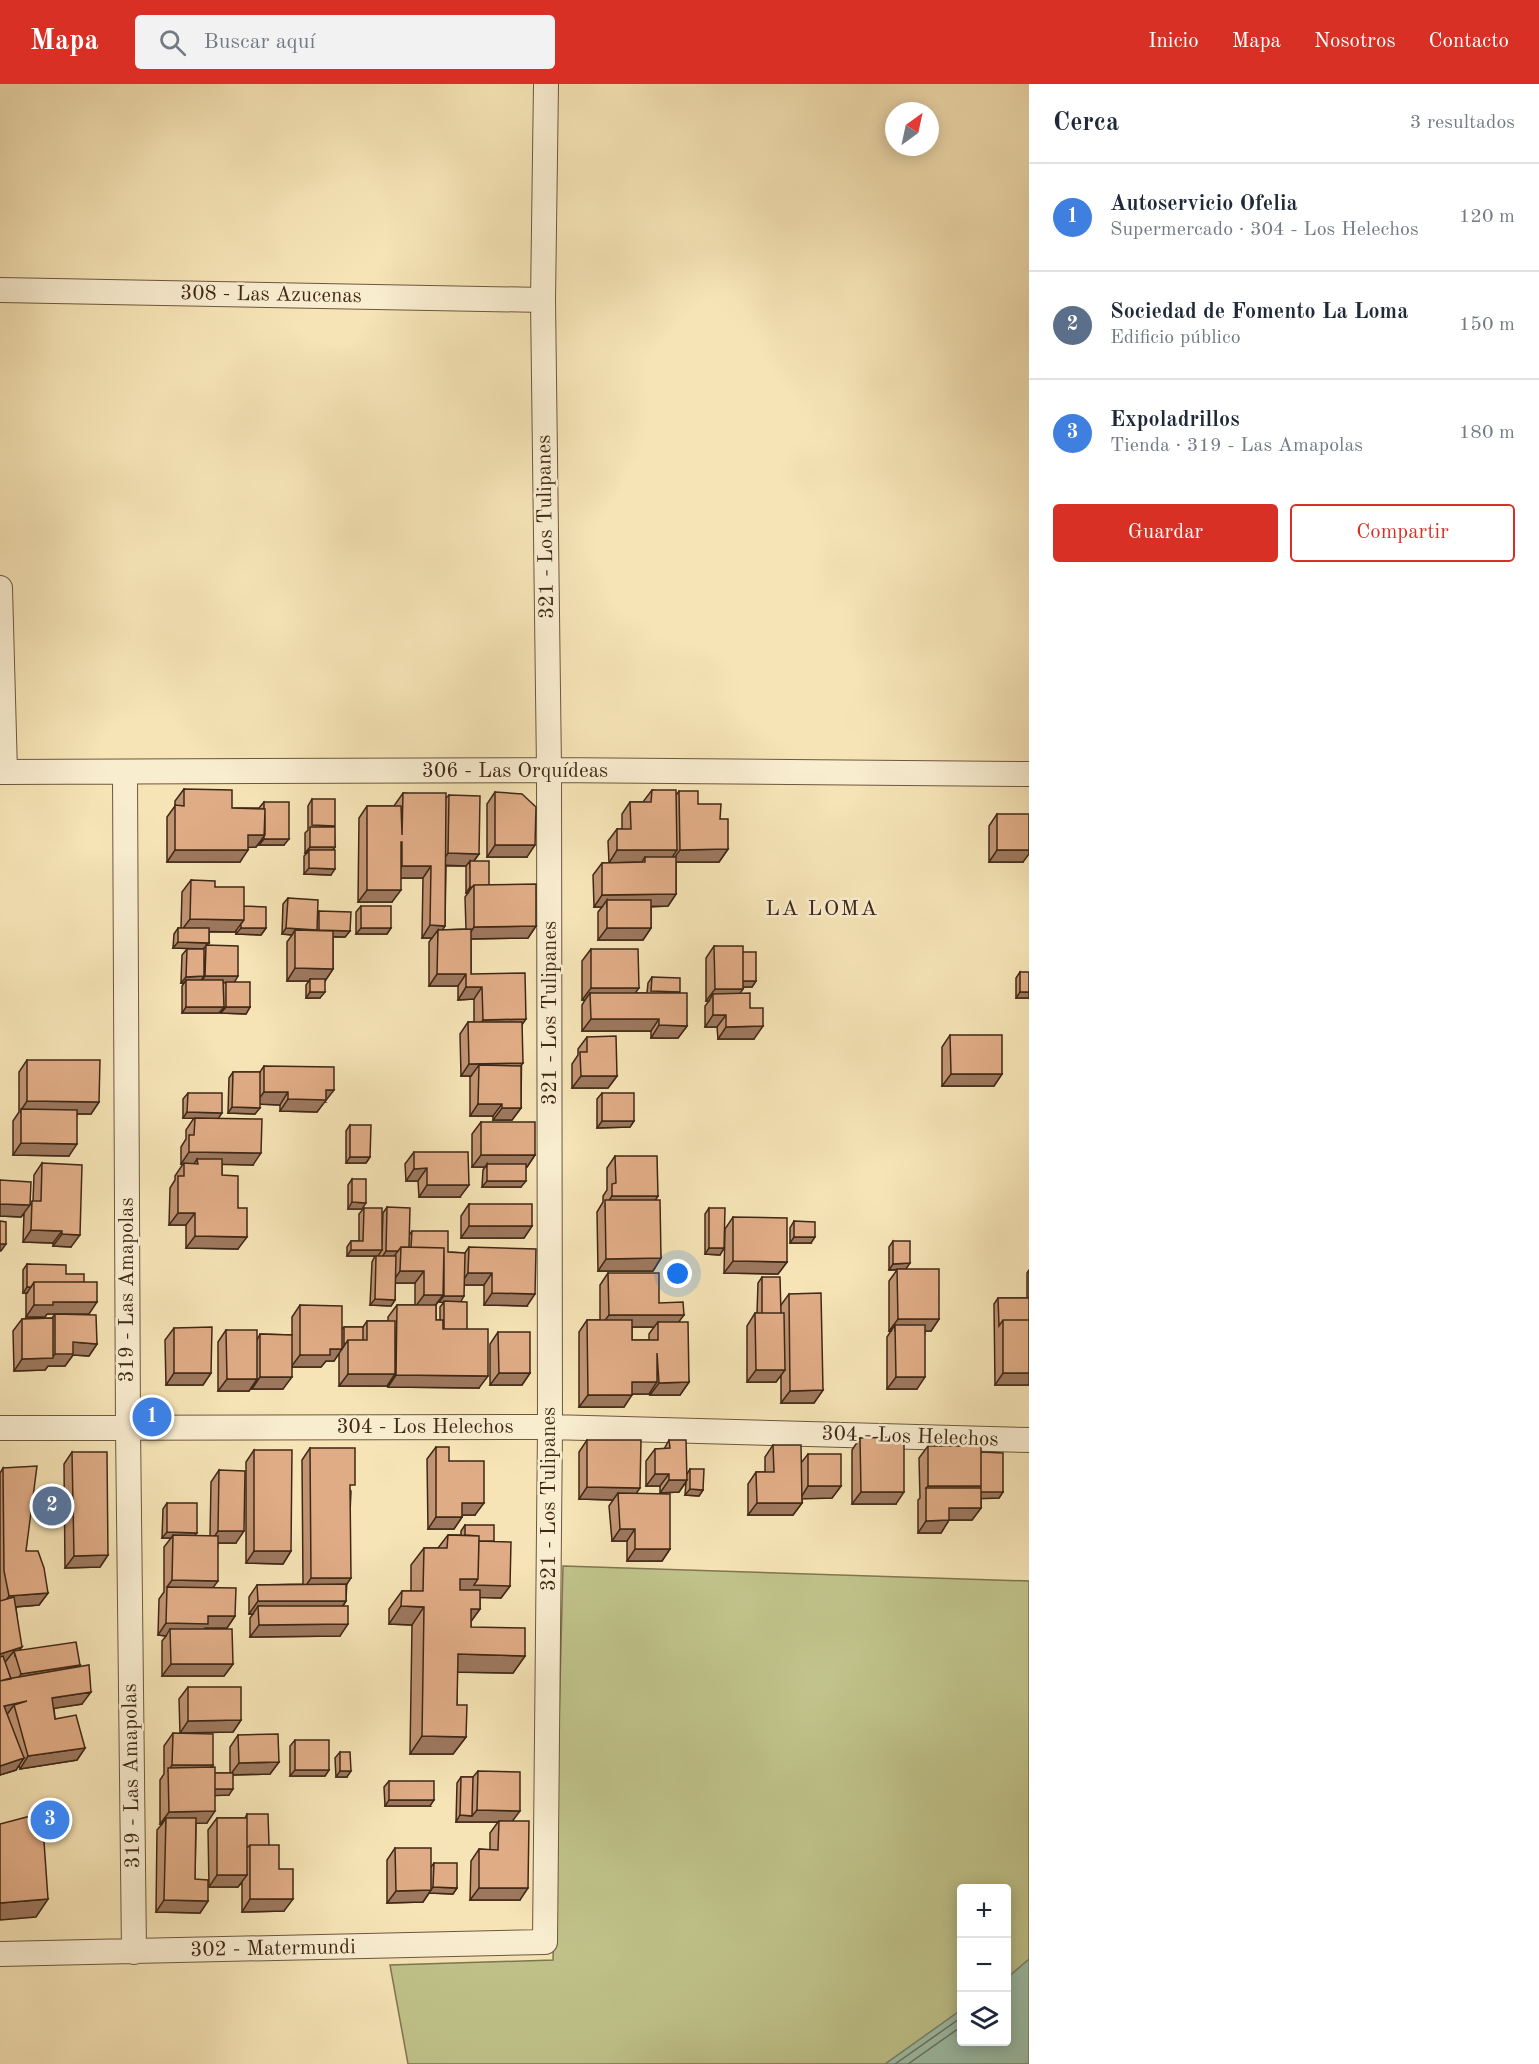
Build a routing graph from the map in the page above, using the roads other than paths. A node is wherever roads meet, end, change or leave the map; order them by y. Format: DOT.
graph roads {
  1 [pos="546,84"];
  2 [pos="0,290"];
  3 [pos="543,300"];
  4 [pos="0,588"];
  5 [pos="549,770"];
  6 [pos="2,772"];
  7 [pos="125,772"];
  8 [pos="1029,774"];
  9 [pos="550,1427"];
  10 [pos="0,1428"];
  11 [pos="128,1428"];
  12 [pos="1029,1440"];
  13 [pos="545,1942"];
  14 [pos="134,1952"];
  15 [pos="0,1954"];
  1 -- 3 [label="street, 321 - Los Tulipanes"];
  2 -- 3 [label="street, 308 - Las Azucenas"];
  3 -- 5 [label="street, 321 - Los Tulipanes"];
  4 -- 6 [label="street"];
  5 -- 7 [label="street, 306 - Las Orquídeas"];
  5 -- 8 [label="street, 306 - Las Orquídeas"];
  5 -- 9 [label="street, 321 - Los Tulipanes"];
  6 -- 7 [label="street, 306 - Las Orquídeas"];
  7 -- 11 [label="street, 319 - Las Amapolas"];
  9 -- 11 [label="street, 304 - Los Helechos"];
  9 -- 12 [label="street, 304 - Los Helechos"];
  9 -- 13 [label="street, 321 - Los Tulipanes"];
  10 -- 11 [label="street, 304 - Los Helechos"];
  11 -- 14 [label="street, 319 - Las Amapolas"];
  13 -- 14 [label="street, 302 - Matermundi"];
  14 -- 15 [label="street, 302 - Matermundi"];
}
